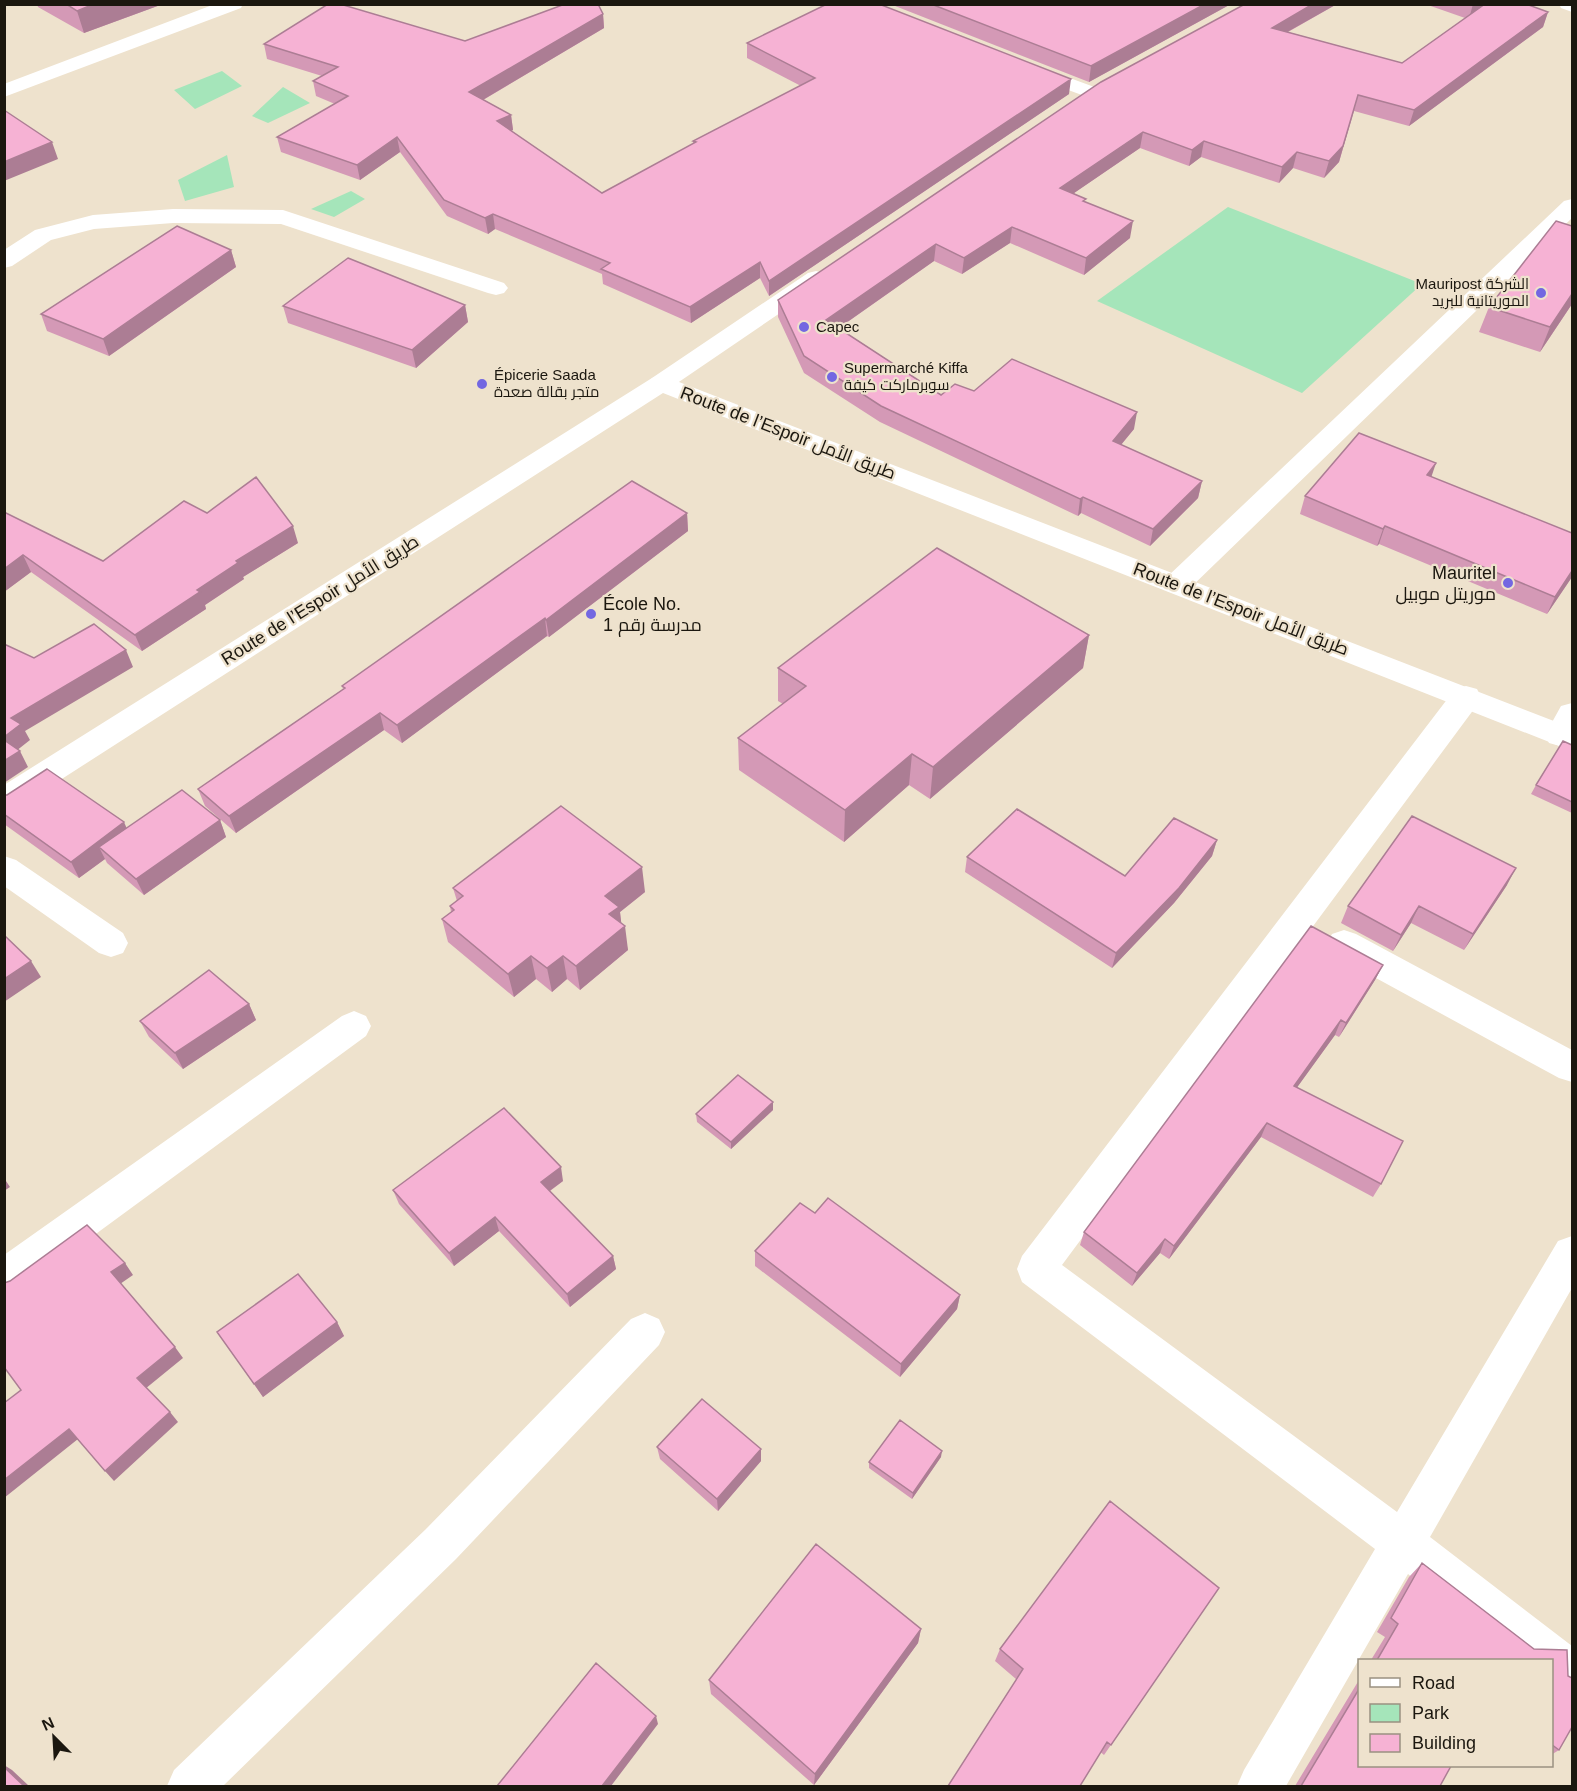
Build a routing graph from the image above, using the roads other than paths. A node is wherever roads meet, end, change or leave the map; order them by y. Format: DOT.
graph roads {
  1 [pos="234,4"];
  2 [pos="1014,63"];
  3 [pos="1110,81"];
  4 [pos="4,91"];
  5 [pos="1090,92"];
  6 [pos="1071,105"];
  7 [pos="1572,206"];
  8 [pos="4,261"];
  9 [pos="837,264"];
  10 [pos="496,288"];
  11 [pos="661,383"];
  12 [pos="1177,584"];
  13 [pos="1466,697"];
  14 [pos="1568,729"];
  15 [pos="4,801"];
  16 [pos="4,869"];
  17 [pos="1298,919"];
  18 [pos="111,943"];
  19 [pos="354,1026"];
  20 [pos="1572,1067"];
  21 [pos="1572,1253"];
  22 [pos="4,1278"];
  23 [pos="645,1332"];
  24 [pos="1403,1544"];
  25 [pos="1552,1659"];
  26 [pos="1553,1659"];
  27 [pos="1572,1674"];
  28 [pos="190,1786"];
  29 [pos="1260,1786"];
  1 -- 4 [label="main road"];
  2 -- 5 [label="main road"];
  3 -- 5 [label="main road"];
  5 -- 6 [label="main road"];
  7 -- 12 [label="main road"];
  8 -- 10 [label="main road"];
  9 -- 11 [label="main road"];
  11 -- 12 [label="main road, Route de l’Espoir طريق الأمل"];
  11 -- 15 [label="main road, Route de l’Espoir طريق الأمل"];
  12 -- 13 [label="main road, Route de l’Espoir طريق الأمل"];
  13 -- 14 [label="main road, Route de l’Espoir طريق الأمل"];
  13 -- 17 [label="main road"];
  16 -- 18 [label="main road"];
  17 -- 20 [label="main road"];
  17 -- 24 [label="main road"];
  19 -- 22 [label="main road"];
  21 -- 24 [label="main road"];
  23 -- 28 [label="main road"];
  24 -- 25 [label="main road"];
  24 -- 29 [label="main road"];
  26 -- 27 [label="main road"];
}
